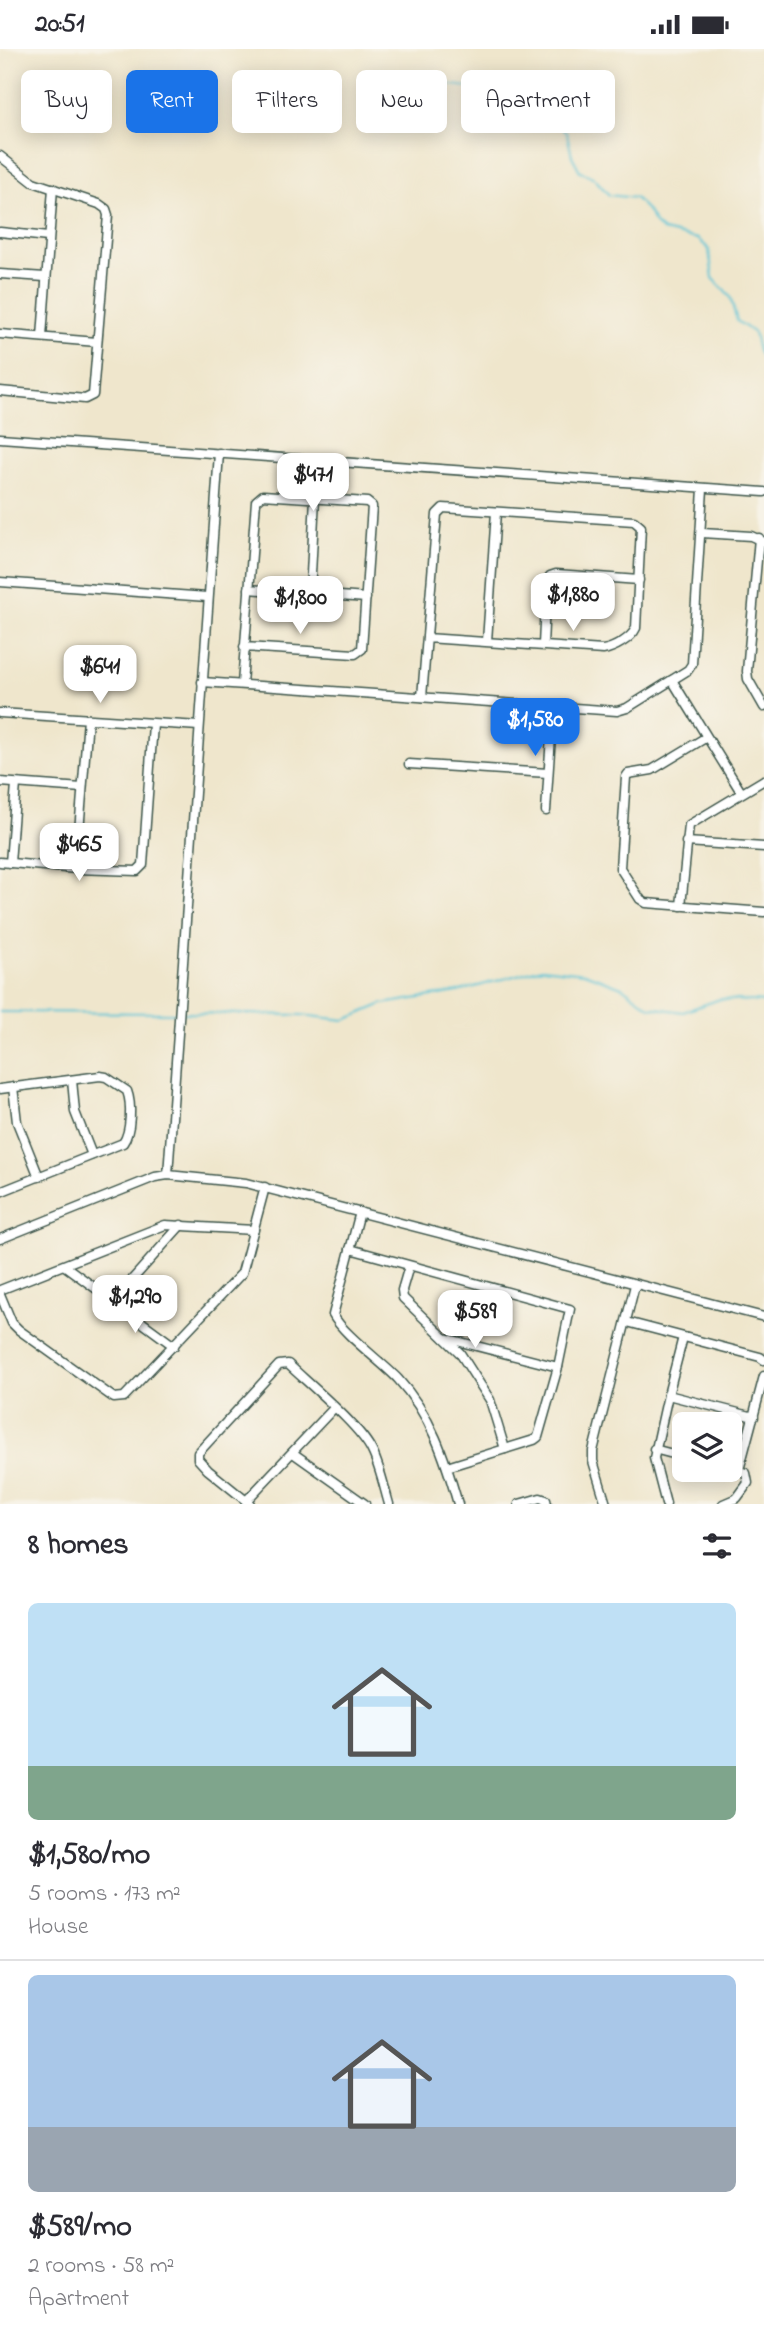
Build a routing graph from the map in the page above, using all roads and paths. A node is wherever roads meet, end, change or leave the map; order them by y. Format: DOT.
graph roads {
  1 [pos="0,156"];
  2 [pos="53,188"];
  3 [pos="0,232"];
  4 [pos="48,237"];
  5 [pos="0,274"];
  6 [pos="45,277"];
  7 [pos="0,334"];
  8 [pos="42,337"];
  9 [pos="97,342"];
  10 [pos="0,391"];
  11 [pos="0,438"];
  12 [pos="219,453"];
  13 [pos="703,489"];
  14 [pos="764,492"];
  15 [pos="315,498"];
  16 [pos="496,512"];
  17 [pos="702,533"];
  18 [pos="761,540"];
  19 [pos="639,580"];
  20 [pos="0,582"];
  21 [pos="249,589"];
  22 [pos="310,593"];
  23 [pos="207,597"];
  24 [pos="366,598"];
  25 [pos="427,638"];
  26 [pos="487,641"];
  27 [pos="543,645"];
  28 [pos="244,647"];
  29 [pos="672,680"];
  30 [pos="202,682"];
  31 [pos="242,684"];
  32 [pos="422,697"];
  33 [pos="553,706"];
  34 [pos="764,707"];
  35 [pos="0,713"];
  36 [pos="88,719"];
  37 [pos="153,724"];
  38 [pos="198,726"];
  39 [pos="705,737"];
  40 [pos="409,764"];
  41 [pos="548,773"];
  42 [pos="764,779"];
  43 [pos="0,782"];
  44 [pos="16,784"];
  45 [pos="82,788"];
  46 [pos="741,792"];
  47 [pos="546,811"];
  48 [pos="686,842"];
  49 [pos="764,847"];
  50 [pos="0,862"];
  51 [pos="10,863"];
  52 [pos="75,869"];
  53 [pos="681,906"];
  54 [pos="764,912"];
  55 [pos="72,1080"];
  56 [pos="13,1087"];
  57 [pos="0,1089"];
  58 [pos="92,1155"];
  59 [pos="168,1175"];
  60 [pos="39,1177"];
  61 [pos="265,1187"];
  62 [pos="0,1192"];
  63 [pos="360,1212"];
  64 [pos="181,1225"];
  65 [pos="254,1230"];
  66 [pos="0,1239"];
  67 [pos="350,1249"];
  68 [pos="65,1266"];
  69 [pos="409,1266"];
  70 [pos="635,1285"];
  71 [pos="0,1292"];
  72 [pos="113,1301"];
  73 [pos="764,1317"];
  74 [pos="627,1322"];
  75 [pos="443,1337"];
  76 [pos="683,1337"];
  77 [pos="173,1346"];
  78 [pos="764,1360"];
  79 [pos="558,1367"];
  80 [pos="764,1377"];
  81 [pos="668,1395"];
  82 [pos="334,1408"];
  83 [pos="754,1417"];
  84 [pos="505,1449"];
  85 [pos="654,1449"];
  86 [pos="293,1453"];
  87 [pos="672,1454"];
  88 [pos="742,1459"];
  89 [pos="447,1467"];
  90 [pos="742,1472"];
  91 [pos="248,1502"];
  92 [pos="365,1504"];
  93 [pos="389,1504"];
  94 [pos="458,1504"];
  95 [pos="519,1504"];
  96 [pos="547,1504"];
  97 [pos="606,1504"];
  98 [pos="666,1504"];
  99 [pos="723,1504"];
  1 -- 2 [label="street"];
  2 -- 4 [label="street"];
  2 -- 9 [label="street"];
  3 -- 4 [label="street"];
  4 -- 6 [label="street"];
  5 -- 6 [label="street"];
  6 -- 8 [label="street"];
  7 -- 8 [label="street"];
  8 -- 9 [label="street"];
  9 -- 10 [label="street"];
  11 -- 12 [label="street"];
  12 -- 13 [label="street"];
  12 -- 23 [label="street"];
  13 -- 14 [label="street"];
  13 -- 17 [label="street"];
  15 -- 21 [label="street"];
  15 -- 22 [label="street"];
  15 -- 24 [label="street"];
  16 -- 19 [label="street"];
  16 -- 25 [label="street"];
  16 -- 26 [label="street"];
  17 -- 18 [label="street"];
  17 -- 29 [label="street"];
  18 -- 34 [label="street"];
  19 -- 27 [label="street"];
  19 -- 27 [label="street"];
  20 -- 23 [label="street"];
  21 -- 22 [label="street"];
  21 -- 28 [label="street"];
  22 -- 24 [label="street"];
  23 -- 30 [label="street"];
  24 -- 28 [label="street"];
  25 -- 26 [label="street"];
  25 -- 32 [label="street"];
  26 -- 27 [label="street"];
  28 -- 31 [label="street"];
  29 -- 33 [label="street"];
  29 -- 39 [label="street"];
  30 -- 31 [label="street"];
  30 -- 38 [label="street"];
  31 -- 32 [label="street"];
  32 -- 33 [label="street"];
  33 -- 41 [label="street"];
  35 -- 36 [label="street"];
  36 -- 37 [label="street"];
  36 -- 45 [label="street"];
  37 -- 38 [label="street"];
  37 -- 52 [label="street"];
  38 -- 59 [label="street"];
  39 -- 46 [label="street"];
  39 -- 53 [label="street"];
  40 -- 41 [label="street"];
  41 -- 47 [label="street"];
  42 -- 46 [label="street"];
  43 -- 44 [label="street"];
  44 -- 45 [label="street"];
  44 -- 51 [label="street"];
  45 -- 52 [label="street"];
  46 -- 48 [label="street"];
  48 -- 49 [label="street"];
  48 -- 53 [label="street"];
  50 -- 51 [label="street"];
  51 -- 52 [label="street"];
  53 -- 54 [label="street"];
  55 -- 56 [label="street"];
  55 -- 58 [label="street"];
  55 -- 58 [label="street"];
  56 -- 57 [label="street"];
  56 -- 60 [label="street"];
  58 -- 60 [label="street"];
  59 -- 61 [label="street"];
  59 -- 66 [label="street"];
  60 -- 62 [label="street"];
  61 -- 63 [label="street"];
  61 -- 65 [label="street"];
  63 -- 67 [label="street"];
  63 -- 70 [label="street"];
  64 -- 65 [label="street"];
  64 -- 68 [label="street"];
  64 -- 72 [label="street"];
  65 -- 77 [label="street"];
  67 -- 69 [label="street"];
  67 -- 89 [label="street"];
  68 -- 71 [label="street"];
  68 -- 72 [label="street"];
  69 -- 75 [label="street"];
  69 -- 79 [label="street"];
  70 -- 73 [label="street"];
  70 -- 74 [label="street"];
  71 -- 77 [label="street"];
  72 -- 77 [label="street"];
  74 -- 76 [label="street"];
  74 -- 97 [label="street"];
  75 -- 79 [label="street"];
  75 -- 84 [label="street"];
  76 -- 78 [label="street"];
  76 -- 81 [label="street"];
  79 -- 84 [label="street"];
  80 -- 83 [label="street"];
  81 -- 83 [label="street"];
  81 -- 85 [label="street"];
  82 -- 86 [label="street"];
  82 -- 91 [label="street"];
  82 -- 93 [label="street"];
  83 -- 88 [label="street"];
  84 -- 89 [label="street"];
  85 -- 87 [label="street"];
  85 -- 98 [label="street"];
  86 -- 91 [label="street"];
  86 -- 92 [label="street"];
  89 -- 94 [label="street"];
  90 -- 99 [label="street"];
  95 -- 96 [label="street"];
}
